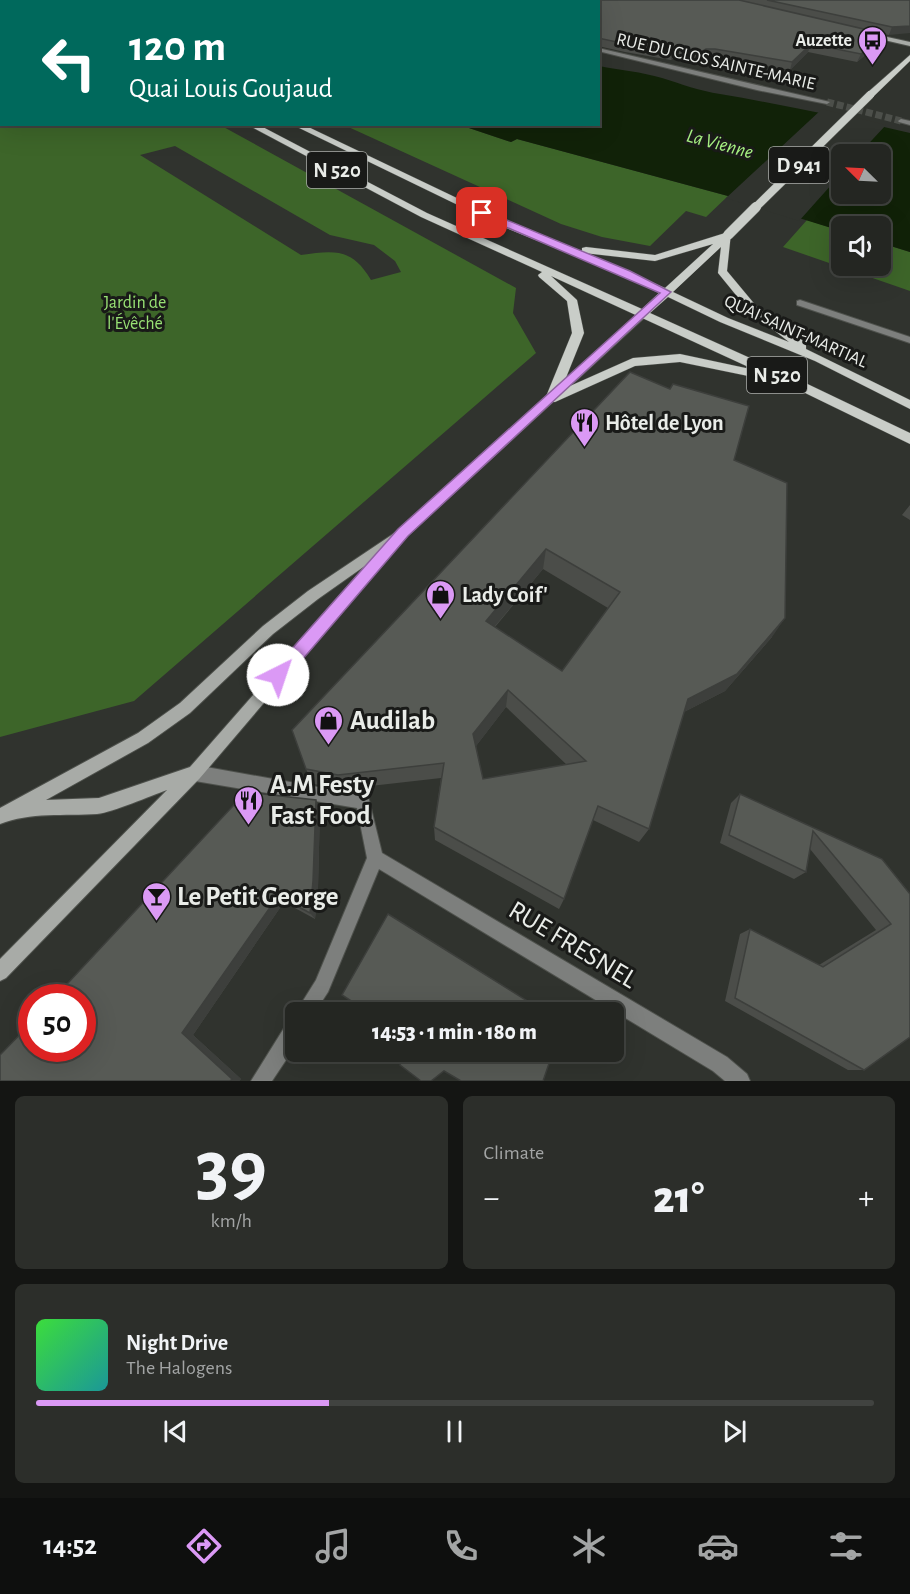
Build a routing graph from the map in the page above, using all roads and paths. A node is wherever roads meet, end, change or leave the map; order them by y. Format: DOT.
graph roads {
  1 [pos="860,33"];
  2 [pos="910,44"];
  3 [pos="600,49"];
  4 [pos="910,57"];
  5 [pos="827,102"];
  6 [pos="901,121"];
  7 [pos="910,123"];
  8 [pos="254,126"];
  9 [pos="299,126"];
  10 [pos="728,235"];
  11 [pos="562,246"];
  12 [pos="532,265"];
  13 [pos="666,292"];
  14 [pos="800,303"];
  15 [pos="642,315"];
  16 [pos="910,340"];
  17 [pos="819,358"];
  18 [pos="794,382"];
  19 [pos="551,399"];
  20 [pos="910,405"];
  21 [pos="910,439"];
  22 [pos="403,532"];
  23 [pos="195,773"];
  24 [pos="5,814"];
  25 [pos="375,858"];
  26 [pos="0,972"];
  27 [pos="312,1002"];
  28 [pos="285,1044"];
  29 [pos="261,1081"];
  30 [pos="740,1081"];
  1 -- 2 [label="main road"];
  3 -- 5 [label="street, RUE DU CLOS SAINTE-MARIE"];
  4 -- 10 [label="main road, D 941, bridge"];
  6 -- 7 [label="street"];
  8 -- 12 [label="main road, N 520"];
  9 -- 11 [label="main road, N 520"];
  10 -- 11 [label="main road"];
  10 -- 13 [label="main road, D 941"];
  10 -- 17 [label="main road"];
  11 -- 13 [label="main road, N 520"];
  12 -- 15 [label="main road, N 520"];
  12 -- 19 [label="main road"];
  13 -- 15 [label="main road, D 941"];
  13 -- 17 [label="main road, QUAI SAINT-MARTIAL / N 520"];
  14 -- 16 [label="street"];
  15 -- 18 [label="main road, N 520"];
  15 -- 19 [label="main road"];
  17 -- 20 [label="main road, QUAI SAINT-MARTIAL / N 520"];
  18 -- 19 [label="main road"];
  18 -- 21 [label="main road, N 520"];
  19 -- 22 [label="main road"];
  22 -- 23 [label="main road"];
  22 -- 24 [label="main road"];
  23 -- 24 [label="main road"];
  23 -- 25 [label="street"];
  23 -- 26 [label="main road"];
  25 -- 27 [label="street"];
  25 -- 30 [label="street, RUE FRESNEL"];
  28 -- 29 [label="street"];
}
